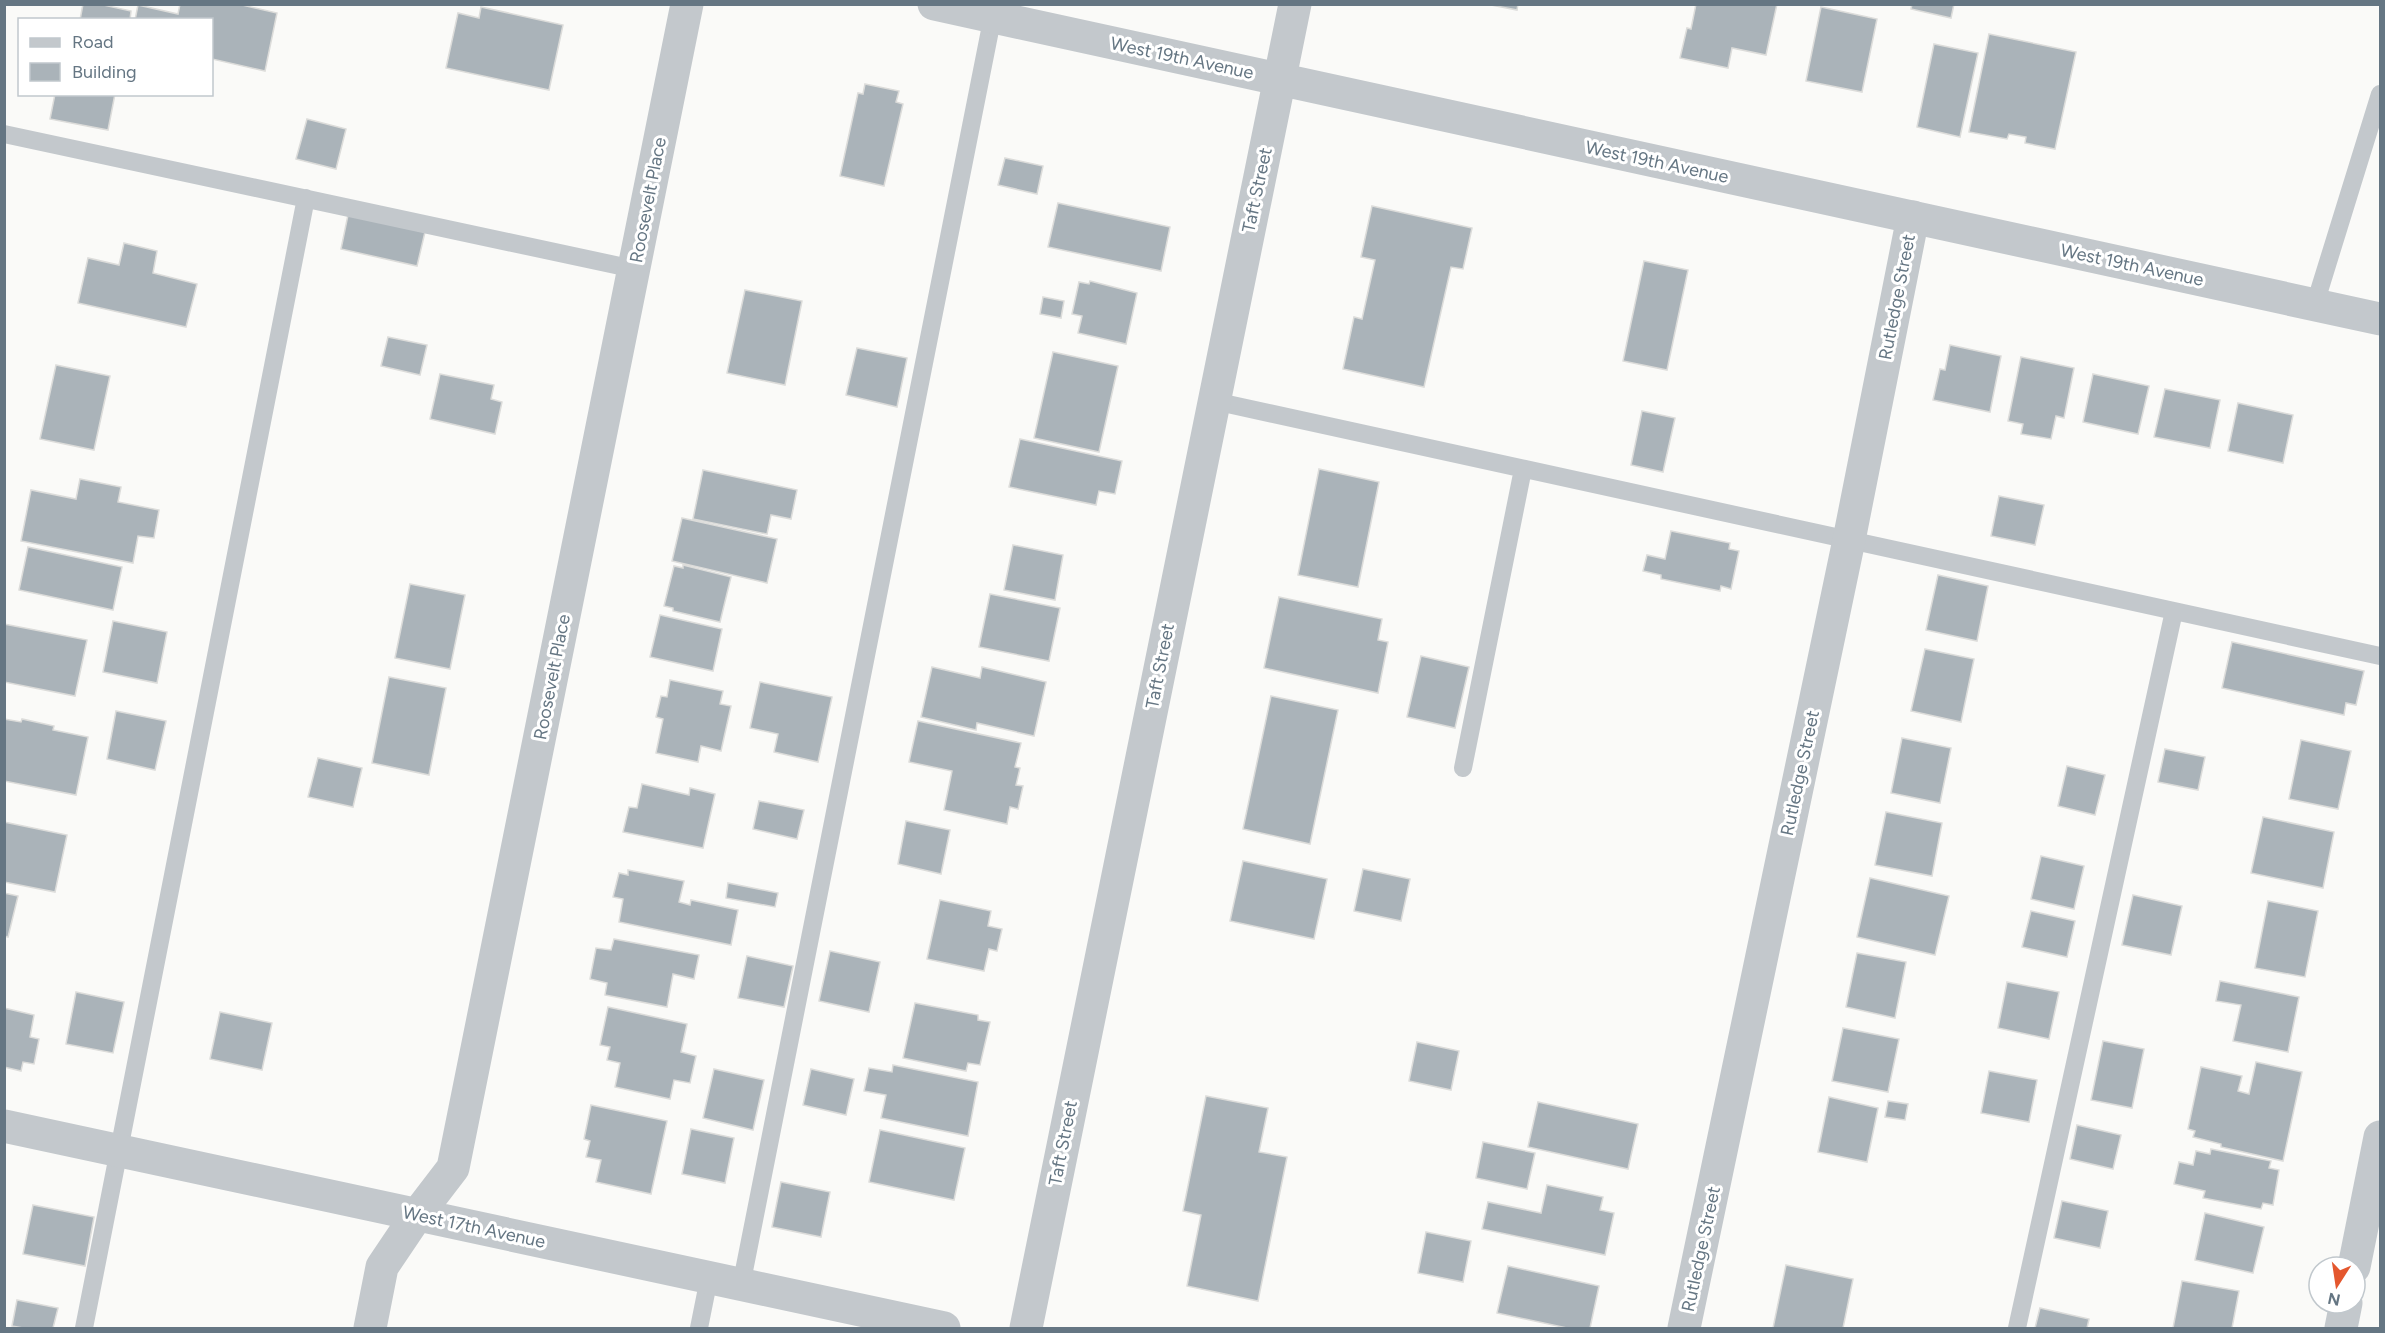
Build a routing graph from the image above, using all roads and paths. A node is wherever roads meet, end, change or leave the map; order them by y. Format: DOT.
graph roads {
  1 [pos="687,4"];
  2 [pos="934,4"];
  3 [pos="1295,4"];
  4 [pos="994,11"];
  5 [pos="1280,79"];
  6 [pos="2380,93"];
  7 [pos="4,134"];
  8 [pos="306,198"];
  9 [pos="1913,217"];
  10 [pos="634,269"];
  11 [pos="2315,304"];
  12 [pos="2380,319"];
  13 [pos="1214,401"];
  14 [pos="1523,469"];
  15 [pos="1849,540"];
  16 [pos="2174,611"];
  17 [pos="2380,656"];
  18 [pos="1463,768"];
  19 [pos="4,1126"];
  20 [pos="2380,1137"];
  21 [pos="120,1151"];
  22 [pos="417,1215"];
  23 [pos="2356,1255"];
  24 [pos="709,1278"];
  25 [pos="741,1286"];
  26 [pos="84,1329"];
  27 [pos="370,1329"];
  28 [pos="699,1329"];
  29 [pos="944,1329"];
  30 [pos="1026,1329"];
  31 [pos="1684,1329"];
  32 [pos="2017,1329"];
  1 -- 10 [label="street, Roosevelt Place"];
  2 -- 4 [label="street, West 19th Avenue"];
  3 -- 5 [label="street, Taft Street"];
  4 -- 5 [label="street, West 19th Avenue"];
  4 -- 25 [label="lane"];
  5 -- 9 [label="street, West 19th Avenue"];
  5 -- 13 [label="street, Taft Street"];
  6 -- 11 [label="lane"];
  7 -- 8 [label="lane"];
  8 -- 10 [label="lane"];
  8 -- 21 [label="lane"];
  9 -- 11 [label="street, West 19th Avenue"];
  9 -- 15 [label="street, Rutledge Street"];
  10 -- 22 [label="street, Roosevelt Place"];
  11 -- 12 [label="street, West 19th Avenue"];
  13 -- 14 [label="lane"];
  13 -- 30 [label="street, Taft Street"];
  14 -- 15 [label="lane"];
  14 -- 18 [label="lane"];
  15 -- 16 [label="lane"];
  15 -- 31 [label="street, Rutledge Street"];
  16 -- 17 [label="lane"];
  16 -- 32 [label="lane"];
  19 -- 21 [label="street, West 17th Avenue"];
  20 -- 23 [label="street"];
  21 -- 22 [label="street, West 17th Avenue"];
  21 -- 26 [label="lane"];
  22 -- 24 [label="street, West 17th Avenue"];
  22 -- 27 [label="street, Roosevelt Place"];
  24 -- 25 [label="street, West 17th Avenue"];
  24 -- 28 [label="lane"];
  25 -- 29 [label="street, West 17th Avenue"];
}
